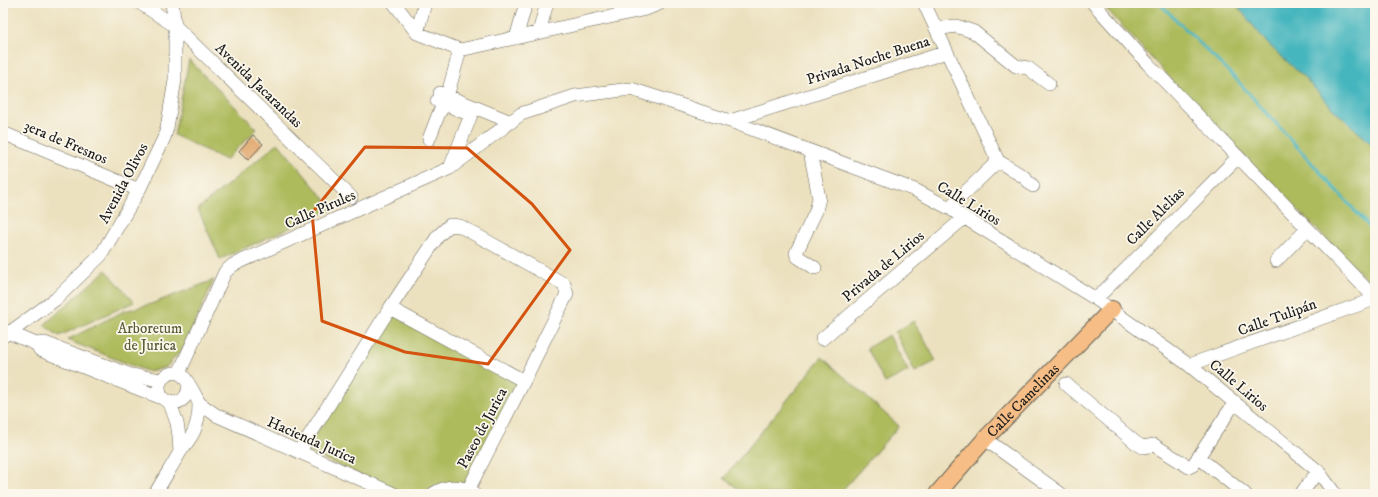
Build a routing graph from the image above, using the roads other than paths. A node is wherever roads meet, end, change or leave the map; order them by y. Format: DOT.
graph roads {
  1 [pos="140,3"];
  2 [pos="172,3"];
  3 [pos="394,3"];
  4 [pos="425,3"];
  5 [pos="526,3"];
  6 [pos="547,3"];
  7 [pos="660,3"];
  8 [pos="924,3"];
  9 [pos="1093,3"];
  10 [pos="647,6"];
  11 [pos="175,26"];
  12 [pos="936,29"];
  13 [pos="539,32"];
  14 [pos="417,33"];
  15 [pos="516,38"];
  16 [pos="456,48"];
  17 [pos="947,52"];
  18 [pos="1049,84"];
  19 [pos="442,101"];
  20 [pos="473,111"];
  21 [pos="516,118"];
  22 [pos="730,121"];
  23 [pos="3,133"];
  24 [pos="429,139"];
  25 [pos="810,151"];
  26 [pos="1238,157"];
  27 [pos="998,161"];
  28 [pos="450,168"];
  29 [pos="1033,186"];
  30 [pos="139,190"];
  31 [pos="351,197"];
  32 [pos="949,208"];
  33 [pos="964,218"];
  34 [pos="1307,229"];
  35 [pos="1276,261"];
  36 [pos="815,268"];
  37 [pos="1096,299"];
  38 [pos="1375,300"];
  39 [pos="390,308"];
  40 [pos="1112,309"];
  41 [pos="5,333"];
  42 [pos="822,339"];
  43 [pos="40,346"];
  44 [pos="1189,365"];
  45 [pos="179,373"];
  46 [pos="161,380"];
  47 [pos="524,381"];
  48 [pos="1066,384"];
  49 [pos="189,385"];
  50 [pos="170,401"];
  51 [pos="1235,402"];
  52 [pos="199,403"];
  53 [pos="216,415"];
  54 [pos="197,418"];
  55 [pos="985,439"];
  56 [pos="180,452"];
  57 [pos="299,452"];
  58 [pos="1198,457"];
  59 [pos="1318,471"];
  60 [pos="471,492"];
  61 [pos="155,494"];
  62 [pos="394,494"];
  63 [pos="433,494"];
  64 [pos="937,494"];
  65 [pos="1061,494"];
  66 [pos="1245,494"];
  67 [pos="1301,494"];
  68 [pos="1335,494"];
  1 -- 11 [label="street, Avenida Jacarandas"];
  2 -- 11 [label="street, Avenida Olivos"];
  3 -- 14 [label="street"];
  4 -- 14 [label="street"];
  5 -- 15 [label="street"];
  6 -- 13 [label="street"];
  7 -- 10 [label="street"];
  8 -- 12 [label="street"];
  9 -- 26 [label="street"];
  10 -- 13 [label="street"];
  11 -- 30 [label="street, Avenida Olivos"];
  11 -- 31 [label="street, Avenida Jacarandas"];
  12 -- 17 [label="street"];
  12 -- 18 [label="street"];
  13 -- 15 [label="street"];
  14 -- 16 [label="street"];
  15 -- 16 [label="street"];
  16 -- 19 [label="street"];
  17 -- 22 [label="street, Privada Noche Buena"];
  17 -- 27 [label="street, Privada Noche Buena"];
  19 -- 20 [label="street"];
  19 -- 24 [label="street"];
  20 -- 21 [label="street"];
  20 -- 28 [label="street"];
  21 -- 22 [label="street, Calle Lirios"];
  21 -- 28 [label="street, Calle Pirules"];
  22 -- 25 [label="street, Calle Lirios"];
  23 -- 30 [label="street, 3era de Fresnos"];
  25 -- 32 [label="street, Calle Lirios"];
  25 -- 36 [label="street"];
  26 -- 34 [label="street"];
  26 -- 37 [label="street, Calle Alelias"];
  27 -- 29 [label="street"];
  27 -- 32 [label="street"];
  28 -- 45 [label="street, Calle Pirules"];
  30 -- 41 [label="street, Avenida Olivos"];
  32 -- 33 [label="street, Calle Lirios"];
  33 -- 37 [label="street, Calle Lirios"];
  33 -- 42 [label="street, Privada de Lirios"];
  34 -- 35 [label="street"];
  34 -- 38 [label="street"];
  37 -- 40 [label="street, Calle Lirios"];
  38 -- 44 [label="street, Calle Tulipán"];
  39 -- 47 [label="street"];
  39 -- 47 [label="street, Paseo de Jurica"];
  39 -- 57 [label="street, Paseo de Jurica"];
  40 -- 44 [label="street, Calle Lirios"];
  40 -- 55 [label="main road, Calle Camelinas"];
  41 -- 43 [label="street"];
  43 -- 46 [label="street"];
  43 -- 50 [label="street"];
  44 -- 51 [label="street, Calle Lirios"];
  45 -- 46 [label="street"];
  45 -- 49 [label="street"];
  46 -- 50 [label="street"];
  47 -- 60 [label="street, Paseo de Jurica"];
  48 -- 58 [label="street"];
  49 -- 50 [label="street"];
  49 -- 52 [label="street"];
  50 -- 54 [label="street"];
  50 -- 56 [label="street"];
  51 -- 58 [label="street"];
  51 -- 59 [label="street, Calle Lirios"];
  52 -- 53 [label="street, Hacienda Jurica"];
  52 -- 54 [label="street"];
  53 -- 54 [label="street"];
  53 -- 57 [label="street, Hacienda Jurica"];
  54 -- 56 [label="street"];
  55 -- 64 [label="main road, Calle Camelinas"];
  55 -- 65 [label="street"];
  56 -- 61 [label="street"];
  57 -- 62 [label="street, Hacienda Jurica"];
  58 -- 66 [label="street"];
  59 -- 67 [label="street"];
  59 -- 68 [label="street, Calle Lirios"];
  60 -- 63 [label="street, Paseo de Jurica"];
}
